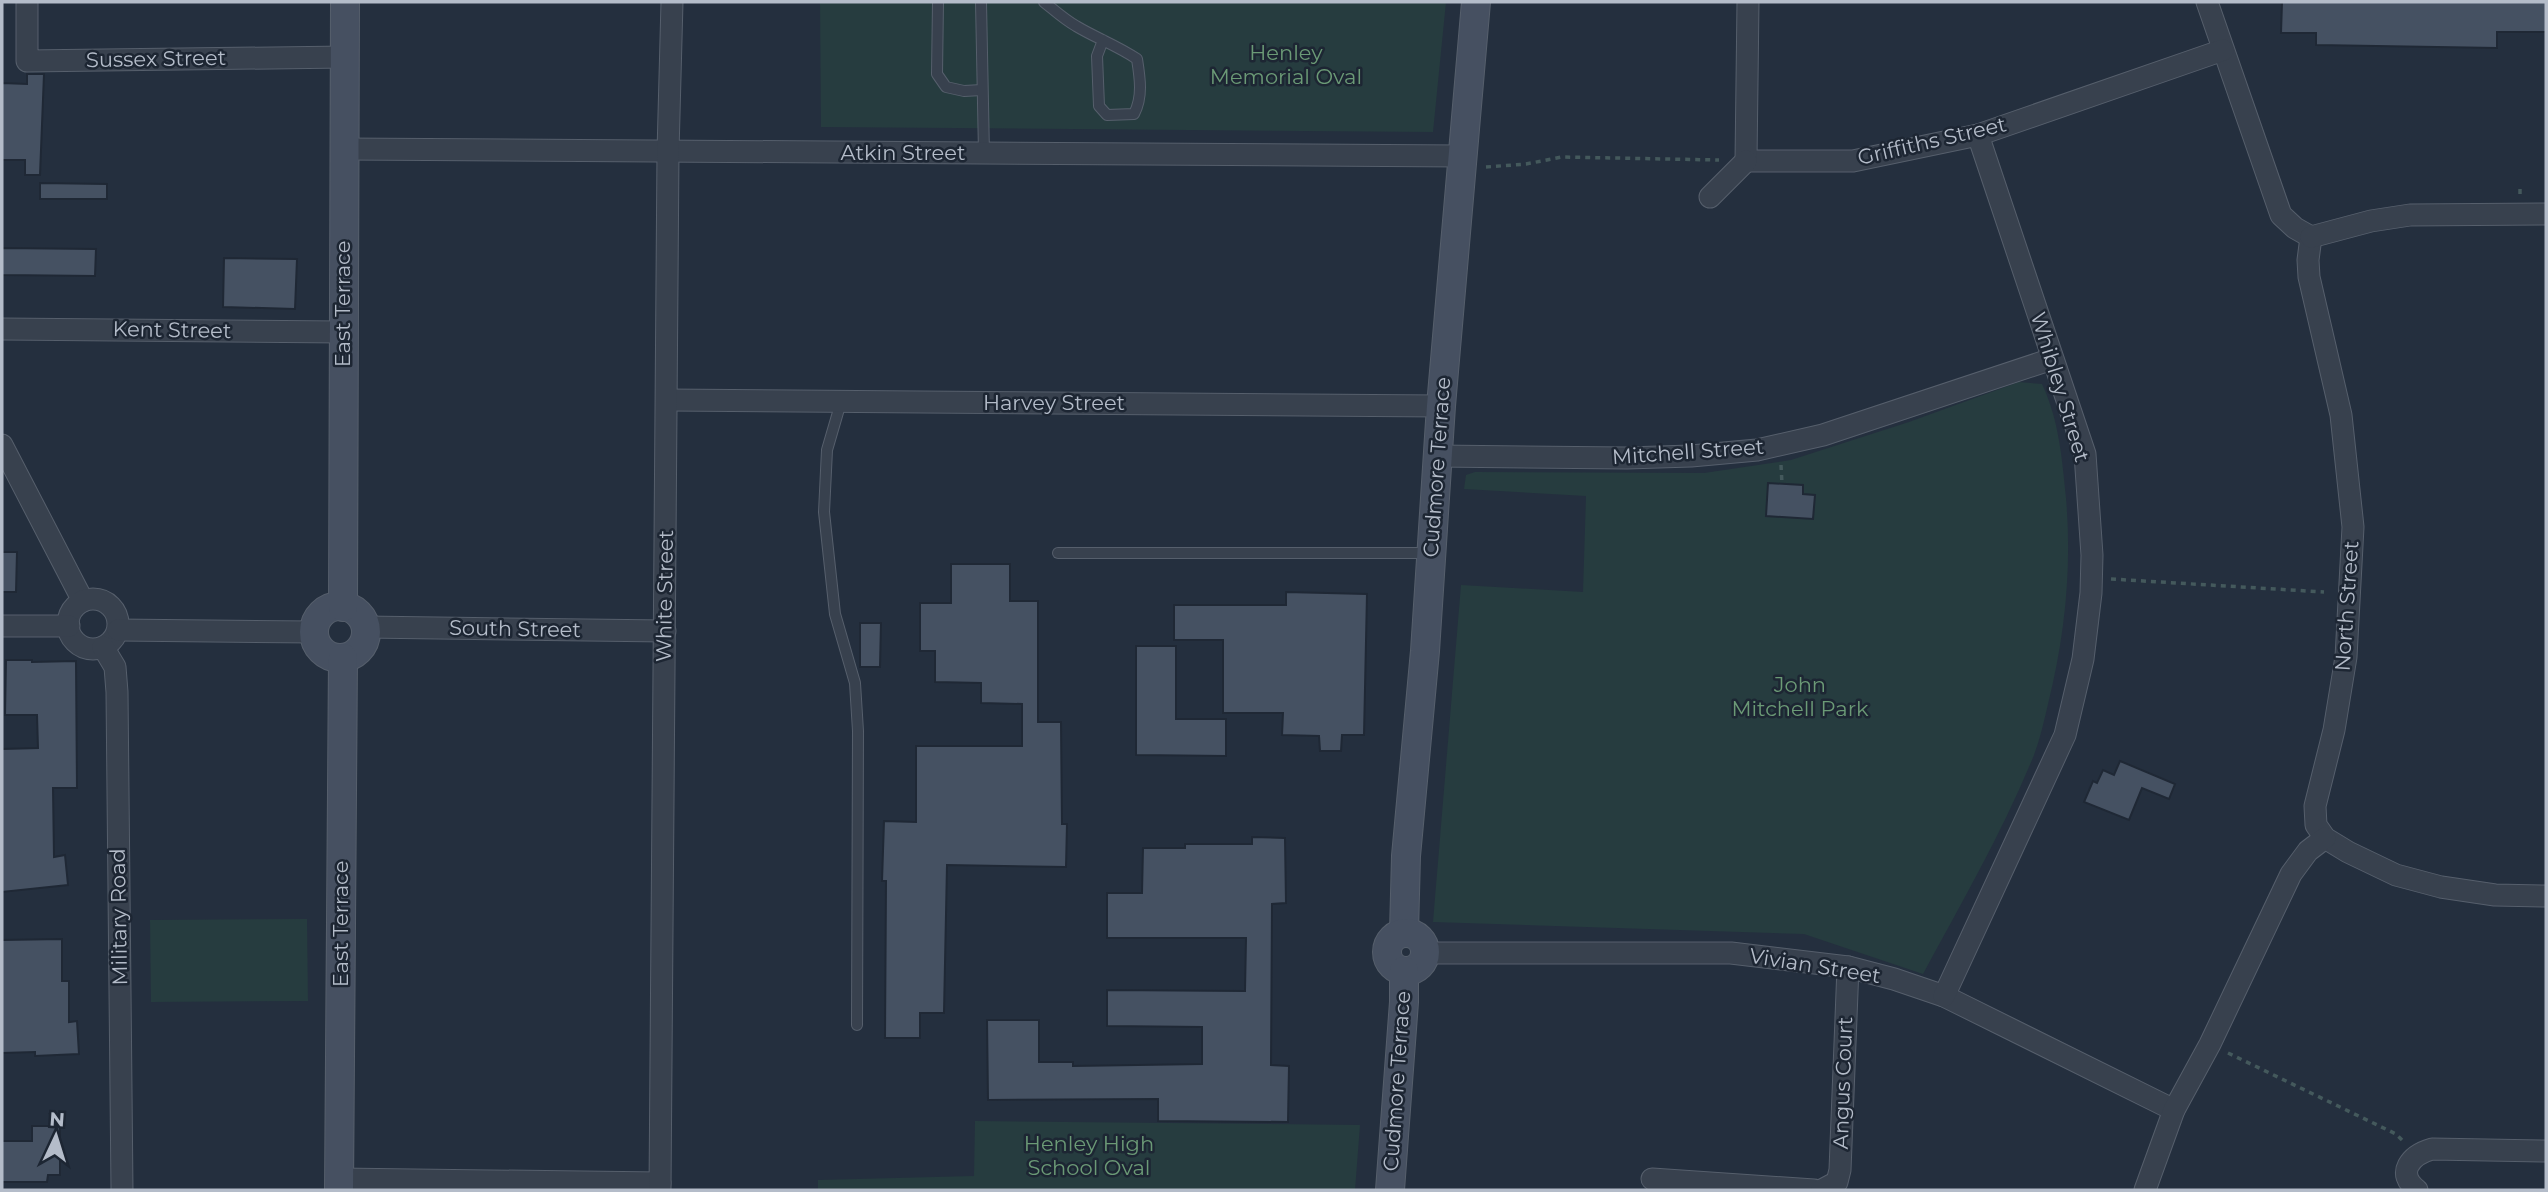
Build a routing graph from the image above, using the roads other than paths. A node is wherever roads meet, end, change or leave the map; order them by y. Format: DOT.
graph roads {
  1 [pos="27,2"];
  2 [pos="345,2"];
  3 [pos="672,2"];
  4 [pos="938,2"];
  5 [pos="981,2"];
  6 [pos="1044,2"];
  7 [pos="1476,2"];
  8 [pos="1748,2"];
  9 [pos="2207,2"];
  10 [pos="1103,40"];
  11 [pos="2223,50"];
  12 [pos="345,57"];
  13 [pos="982,90"];
  14 [pos="1978,135"];
  15 [pos="344,149"];
  16 [pos="668,152"];
  17 [pos="984,154"];
  18 [pos="1462,156"];
  19 [pos="1746,161"];
  20 [pos="1710,197"];
  21 [pos="2546,214"];
  22 [pos="2311,237"];
  23 [pos="2,329"];
  24 [pos="343,332"];
  25 [pos="2052,359"];
  26 [pos="667,400"];
  27 [pos="841,402"];
  28 [pos="1441,405"];
  29 [pos="2,445"];
  30 [pos="1437,456"];
  31 [pos="1058,553"];
  32 [pos="1430,553"];
  33 [pos="83,601"];
  34 [pos="343,607"];
  35 [pos="2,626"];
  36 [pos="69,626"];
  37 [pos="365,627"];
  38 [pos="118,630"];
  39 [pos="665,631"];
  40 [pos="314,632"];
  41 [pos="103,647"];
  42 [pos="343,658"];
  43 [pos="2325,838"];
  44 [pos="2546,897"];
  45 [pos="1404,932"];
  46 [pos="1426,953"];
  47 [pos="1848,967"];
  48 [pos="1404,971"];
  49 [pos="1944,996"];
  50 [pos="858,1025"];
  51 [pos="2175,1110"];
  52 [pos="2546,1151"];
  53 [pos="1652,1179"];
  54 [pos="339,1185"];
  55 [pos="660,1186"];
  56 [pos="122,1190"];
  57 [pos="1390,1190"];
  58 [pos="1814,1190"];
  59 [pos="1822,1190"];
  60 [pos="2145,1190"];
  61 [pos="2417,1190"];
  1 -- 12 [label="street, Sussex Street"];
  2 -- 12 [label="street, East Terrace"];
  3 -- 16 [label="street, White Street"];
  4 -- 13 [label="lane"];
  5 -- 13 [label="lane"];
  6 -- 10 [label="lane"];
  7 -- 18 [label="street, Cudmore Terrace"];
  8 -- 19 [label="street"];
  9 -- 11 [label="street"];
  10 -- 10 [label="lane"];
  11 -- 14 [label="street, Griffiths Street"];
  11 -- 22 [label="street"];
  12 -- 15 [label="street, East Terrace"];
  13 -- 17 [label="lane"];
  14 -- 19 [label="street, Griffiths Street"];
  14 -- 25 [label="street, Whibley Street"];
  15 -- 16 [label="street, Atkin Street"];
  15 -- 24 [label="street, East Terrace"];
  16 -- 17 [label="street, Atkin Street"];
  16 -- 26 [label="street, White Street"];
  17 -- 18 [label="street, Atkin Street"];
  18 -- 28 [label="street, Cudmore Terrace"];
  19 -- 20 [label="street"];
  21 -- 22 [label="street"];
  22 -- 43 [label="street, North Street"];
  23 -- 24 [label="street, Kent Street"];
  24 -- 34 [label="street, East Terrace"];
  25 -- 30 [label="street, Mitchell Street"];
  25 -- 49 [label="street, Whibley Street"];
  26 -- 27 [label="street, Harvey Street"];
  26 -- 39 [label="street, White Street"];
  27 -- 28 [label="street, Harvey Street"];
  27 -- 50 [label="lane"];
  28 -- 30 [label="street, Cudmore Terrace"];
  29 -- 33 [label="street"];
  30 -- 32 [label="street, Cudmore Terrace"];
  31 -- 32 [label="lane"];
  32 -- 45 [label="street, Cudmore Terrace"];
  33 -- 36 [label="street"];
  33 -- 38 [label="street"];
  34 -- 37 [label="street"];
  34 -- 40 [label="street"];
  35 -- 36 [label="street"];
  36 -- 41 [label="street"];
  37 -- 39 [label="street, South Street"];
  37 -- 42 [label="street"];
  38 -- 40 [label="street"];
  38 -- 41 [label="street"];
  39 -- 55 [label="street, White Street"];
  40 -- 42 [label="street"];
  41 -- 56 [label="street, Military Road"];
  42 -- 54 [label="street, East Terrace"];
  43 -- 44 [label="street"];
  43 -- 51 [label="street"];
  45 -- 46 [label="street"];
  45 -- 48 [label="street"];
  46 -- 47 [label="street, Vivian Street"];
  46 -- 48 [label="street"];
  47 -- 49 [label="street, Vivian Street"];
  47 -- 59 [label="street, Angus Court"];
  48 -- 57 [label="street, Cudmore Terrace"];
  49 -- 51 [label="street, Vivian Street"];
  51 -- 60 [label="street"];
  52 -- 61 [label="street"];
  53 -- 58 [label="street"];
  54 -- 55 [label="street"];
}
